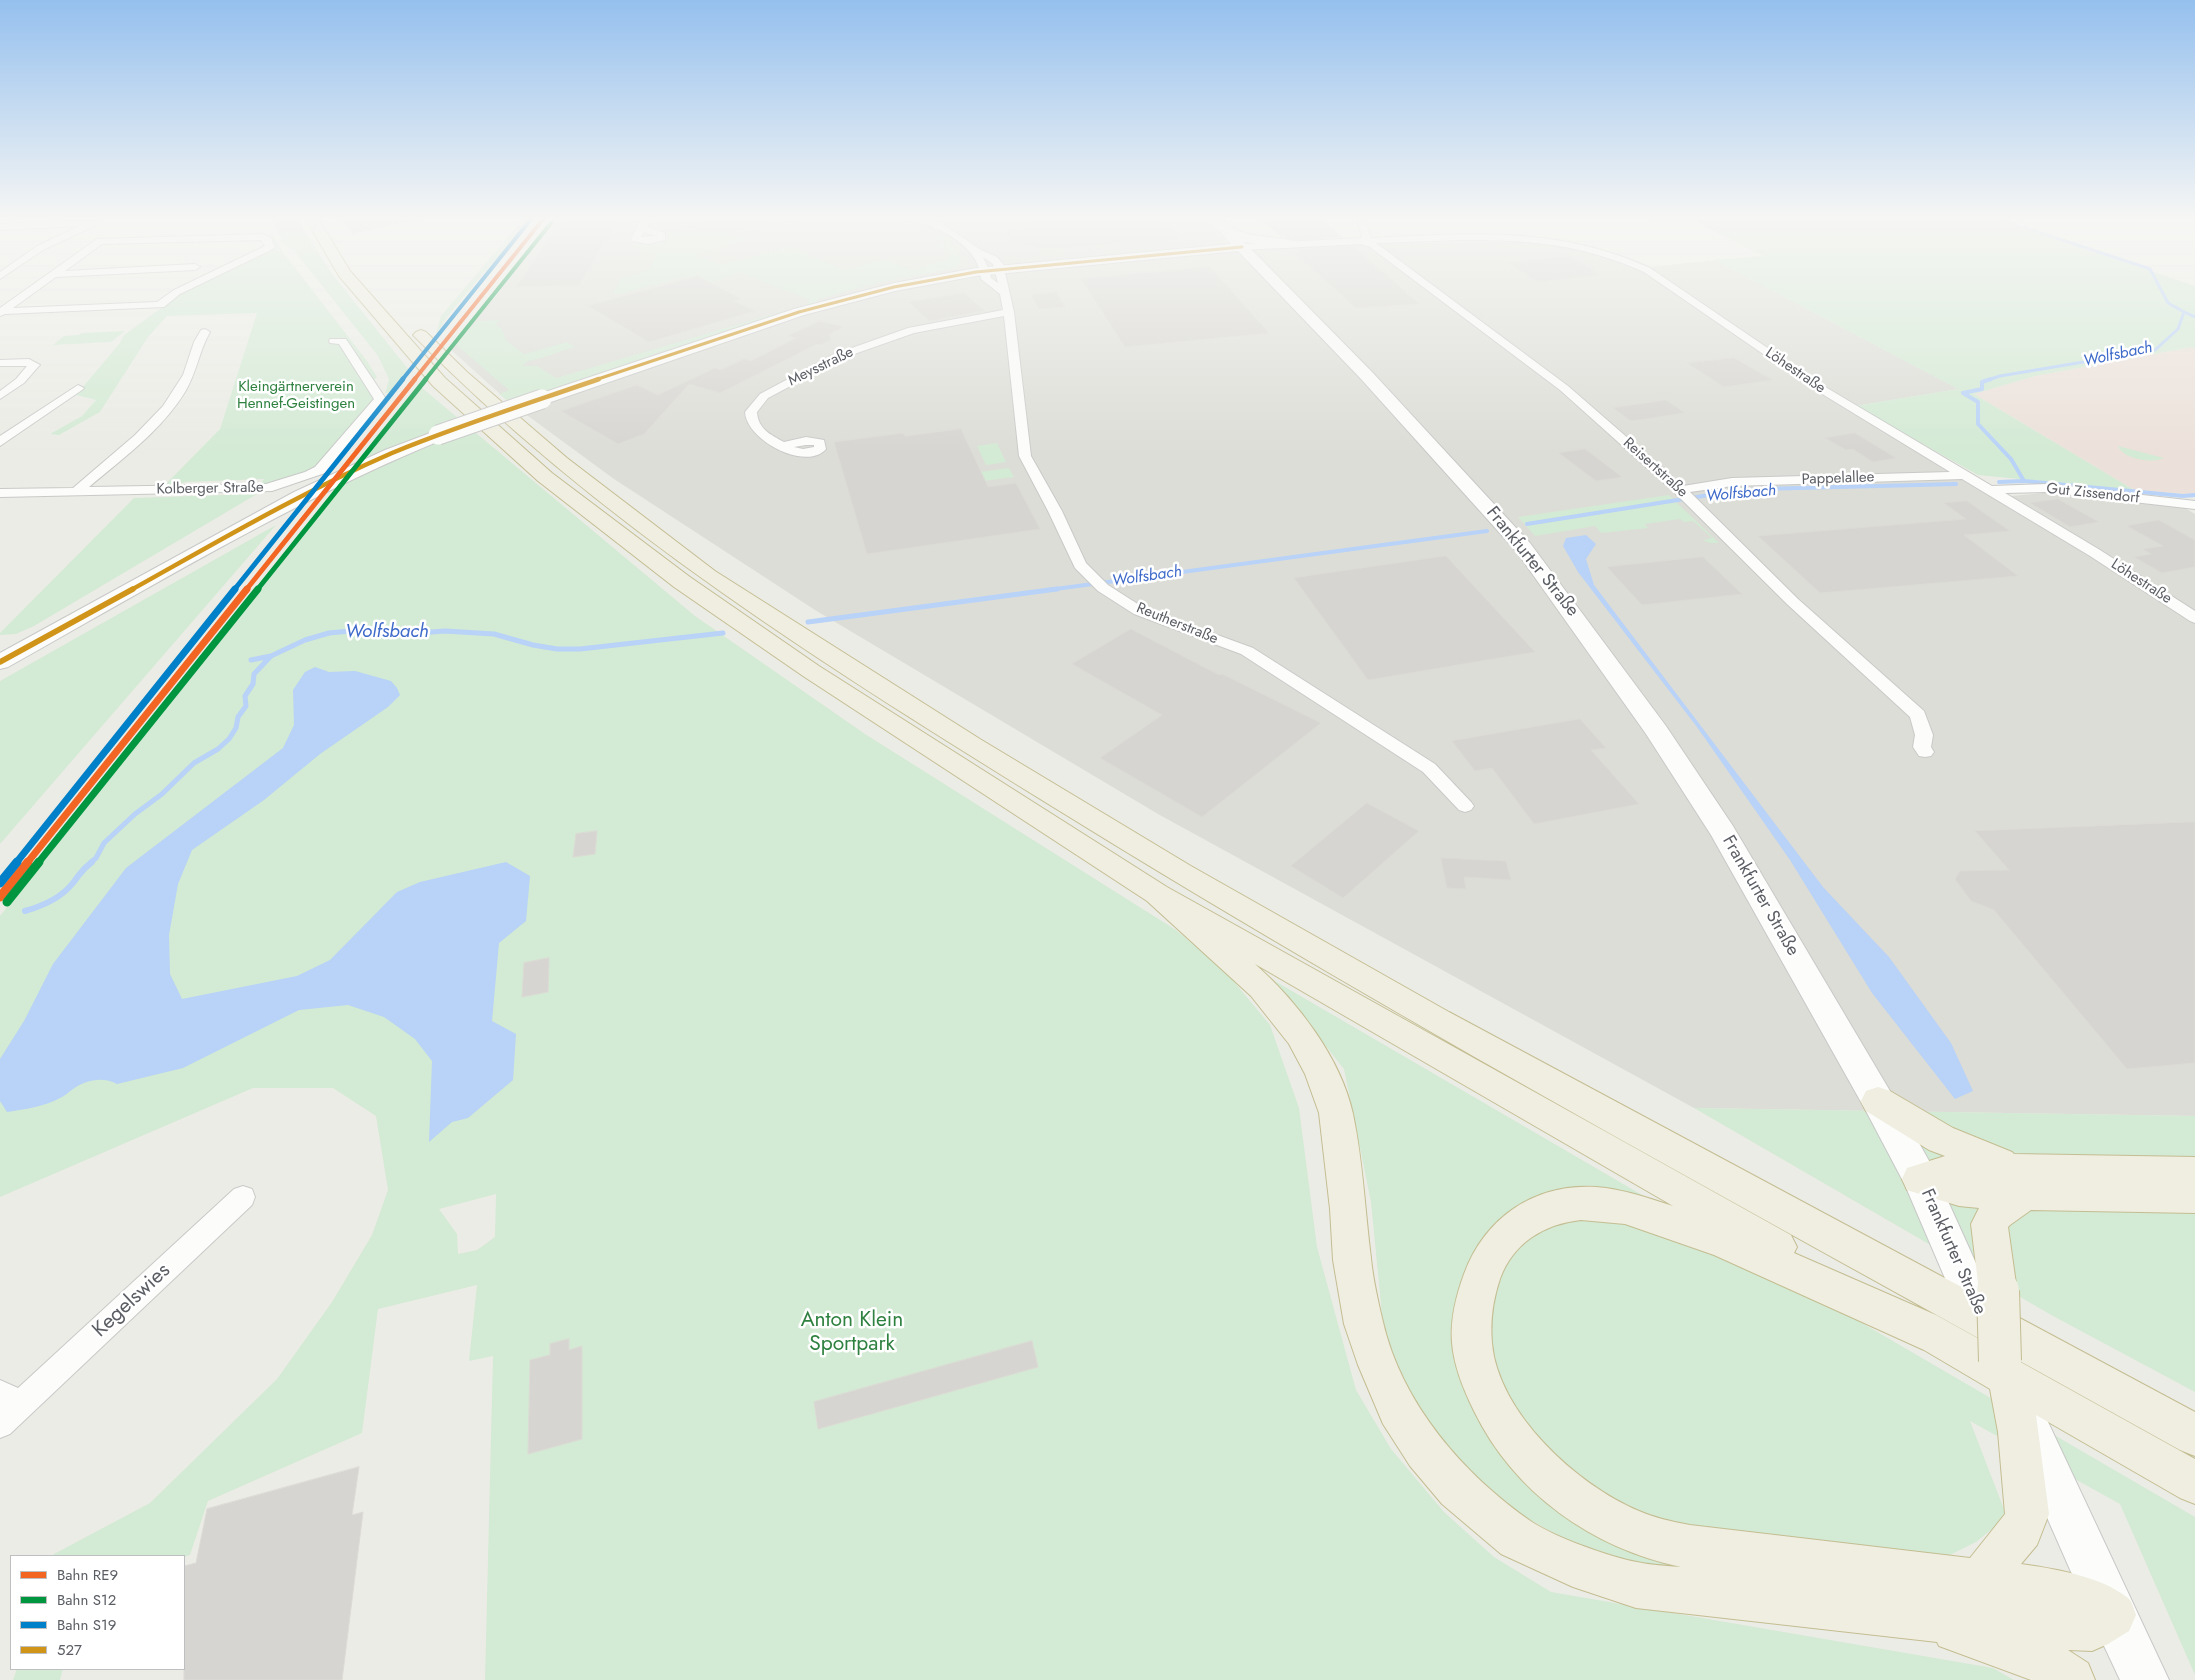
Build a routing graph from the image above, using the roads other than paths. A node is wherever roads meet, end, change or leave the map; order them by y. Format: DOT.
graph roads {
  1 [pos="23,296"];
  2 [pos="171,296"];
  3 [pos="364,296"];
  4 [pos="855,296"];
  5 [pos="1004,296"];
  6 [pos="1302,296"];
  7 [pos="1444,296"];
  8 [pos="1686,296"];
  9 [pos="1,312"];
  10 [pos="1009,312"];
  11 [pos="409,322"];
  12 [pos="205,332"];
  13 [pos="334,341"];
  14 [pos="0,363"];
  15 [pos="78,388"];
  16 [pos="0,396"];
  17 [pos="0,442"];
  18 [pos="784,446"];
  19 [pos="1966,475"];
  20 [pos="1991,490"];
  21 [pos="77,491"];
  22 [pos="0,493"];
  23 [pos="1686,496"];
  24 [pos="2195,505"];
  25 [pos="1089,574"];
  26 [pos="2195,618"];
  27 [pos="0,662"];
  28 [pos="1926,752"];
  29 [pos="1465,806"];
  30 [pos="1157,894"];
  31 [pos="1878,1101"];
  32 [pos="2195,1173"];
  33 [pos="1920,1179"];
  34 [pos="2021,1182"];
  35 [pos="243,1197"];
  36 [pos="2195,1198"];
  37 [pos="1938,1337"];
  38 [pos="2004,1358"];
  39 [pos="10,1399"];
  40 [pos="2195,1420"];
  41 [pos="0,1424"];
  42 [pos="2026,1435"];
  43 [pos="2195,1435"];
  44 [pos="2195,1483"];
  45 [pos="1980,1581"];
  46 [pos="2113,1615"];
  47 [pos="1923,1618"];
  48 [pos="2071,1680"];
  49 [pos="2145,1680"];
  1 -- 9 [label="street"];
  2 -- 9 [label="street"];
  3 -- 30 [label="highway"];
  4 -- 27 [label="main road, bridge"];
  5 -- 10 [label="street, Reutherstraße"];
  6 -- 31 [label="main road, Frankfurter Straße"];
  7 -- 23 [label="street, Reisertstraße"];
  8 -- 19 [label="street, Löhestraße"];
  10 -- 18 [label="street, Meysstraße"];
  10 -- 25 [label="street, Reutherstraße"];
  11 -- 38 [label="highway"];
  12 -- 21 [label="street"];
  13 -- 21 [label="street, Kolberger Straße"];
  14 -- 16 [label="street"];
  15 -- 17 [label="street"];
  19 -- 20 [label="street, Löhestraße"];
  19 -- 23 [label="street, Pappelallee"];
  20 -- 24 [label="street, Gut Zissendorf"];
  20 -- 26 [label="street, Löhestraße"];
  21 -- 22 [label="street, Kolberger Straße"];
  23 -- 28 [label="street, Reisertstraße"];
  25 -- 29 [label="street, Reutherstraße"];
  30 -- 37 [label="highway"];
  30 -- 47 [label="highway"];
  31 -- 33 [label="main road, Frankfurter Straße"];
  31 -- 34 [label="highway"];
  32 -- 34 [label="highway"];
  33 -- 34 [label="highway"];
  33 -- 38 [label="main road, Frankfurter Straße"];
  34 -- 36 [label="highway"];
  34 -- 38 [label="highway, bridge"];
  35 -- 39 [label="street, Kegelswies"];
  37 -- 44 [label="highway"];
  37 -- 45 [label="highway"];
  38 -- 40 [label="highway"];
  38 -- 42 [label="main road, Frankfurter Straße"];
  38 -- 43 [label="highway"];
  39 -- 41 [label="street, Kegelswies"];
  42 -- 45 [label="highway"];
  42 -- 46 [label="main road, Frankfurter Straße"];
  45 -- 46 [label="highway"];
  46 -- 47 [label="highway"];
  46 -- 49 [label="main road, Frankfurter Straße"];
  47 -- 48 [label="highway"];
}
